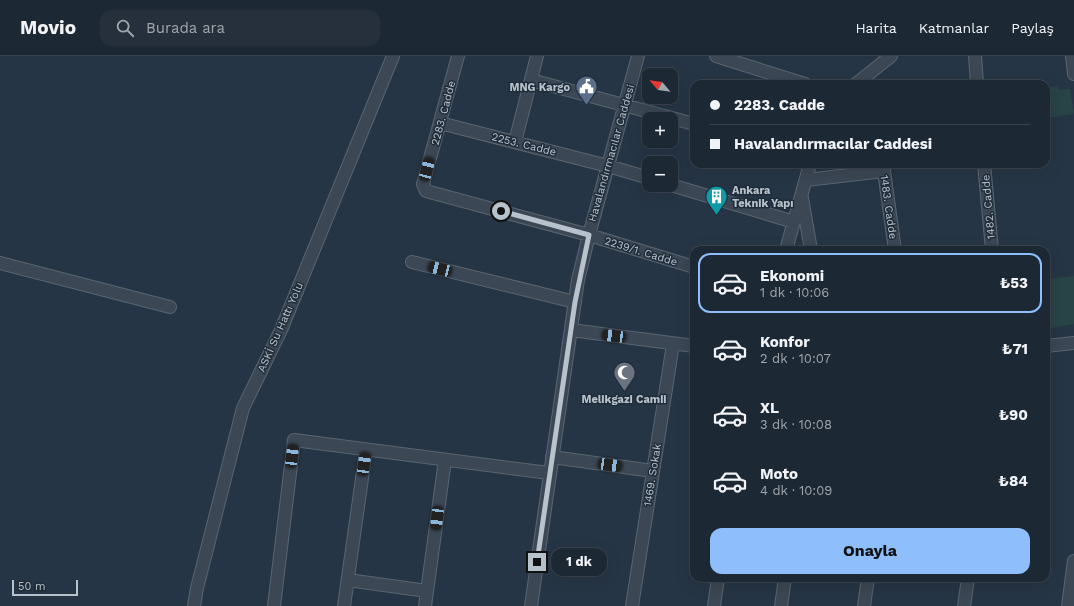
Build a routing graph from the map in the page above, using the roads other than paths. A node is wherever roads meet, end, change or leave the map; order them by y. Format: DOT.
graph roads {
  1 [pos="393,56"];
  2 [pos="458,56"];
  3 [pos="537,56"];
  4 [pos="638,56"];
  5 [pos="716,56"];
  6 [pos="891,56"];
  7 [pos="975,56"];
  8 [pos="1072,56"];
  9 [pos="1074,74"];
  10 [pos="872,78"];
  11 [pos="531,80"];
  12 [pos="792,80"];
  13 [pos="977,80"];
  14 [pos="625,105"];
  15 [pos="440,123"];
  16 [pos="690,123"];
  17 [pos="514,142"];
  18 [pos="608,166"];
  19 [pos="809,168"];
  20 [pos="878,168"];
  21 [pos="884,168"];
  22 [pos="984,168"];
  23 [pos="642,176"];
  24 [pos="806,180"];
  25 [pos="678,187"];
  26 [pos="802,195"];
  27 [pos="794,222"];
  28 [pos="589,235"];
  29 [pos="787,246"];
  30 [pos="810,246"];
  31 [pos="894,246"];
  32 [pos="992,246"];
  33 [pos="412,262"];
  34 [pos="0,263"];
  35 [pos="690,266"];
  36 [pos="575,302"];
  37 [pos="170,307"];
  38 [pos="571,330"];
  39 [pos="1074,343"];
  40 [pos="673,344"];
  41 [pos="690,346"];
  42 [pos="1050,346"];
  43 [pos="366,450"];
  44 [pos="552,457"];
  45 [pos="445,460"];
  46 [pos="653,471"];
  47 [pos="550,472"];
  48 [pos="1074,561"];
  49 [pos="348,580"];
  50 [pos="717,582"];
  51 [pos="784,582"];
  52 [pos="867,582"];
  53 [pos="967,582"];
  54 [pos="427,591"];
  55 [pos="194,606"];
  56 [pos="274,606"];
  57 [pos="344,606"];
  58 [pos="425,606"];
  59 [pos="531,606"];
  60 [pos="632,606"];
  61 [pos="714,606"];
  62 [pos="781,606"];
  63 [pos="864,606"];
  64 [pos="964,606"];
  65 [pos="1068,606"];
  1 -- 55 [label="street, ASKİ Su Hattı Yolu"];
  2 -- 15 [label="street, 2283. Cadde"];
  3 -- 11 [label="street"];
  4 -- 14 [label="street, Havalandırmacılar Caddesi"];
  5 -- 12 [label="street"];
  6 -- 10 [label="street"];
  7 -- 13 [label="street"];
  8 -- 9 [label="street"];
  11 -- 14 [label="street"];
  11 -- 17 [label="street"];
  14 -- 16 [label="street"];
  14 -- 18 [label="street, Havalandırmacılar Caddesi"];
  15 -- 17 [label="street, 2253. Cadde"];
  15 -- 28 [label="street, 2283. Cadde"];
  17 -- 18 [label="street, 2253. Cadde"];
  18 -- 23 [label="street, 2253. Cadde"];
  18 -- 28 [label="street, Havalandırmacılar Caddesi"];
  19 -- 24 [label="street"];
  20 -- 24 [label="street"];
  21 -- 31 [label="street, 1483. Cadde"];
  22 -- 32 [label="street, 1482. Cadde"];
  24 -- 26 [label="street"];
  25 -- 27 [label="street"];
  26 -- 27 [label="street"];
  26 -- 30 [label="street"];
  27 -- 29 [label="street"];
  28 -- 35 [label="street, 2239/1. Cadde"];
  28 -- 36 [label="street, Havalandırmacılar Caddesi"];
  33 -- 36 [label="street"];
  34 -- 37 [label="street"];
  36 -- 38 [label="street, Havalandırmacılar Caddesi"];
  38 -- 40 [label="street"];
  38 -- 44 [label="street, Havalandırmacılar Caddesi"];
  39 -- 42 [label="street"];
  40 -- 41 [label="street"];
  40 -- 46 [label="street, 1469. Sokak"];
  43 -- 45 [label="street"];
  43 -- 49 [label="street"];
  43 -- 56 [label="street"];
  44 -- 46 [label="street"];
  44 -- 47 [label="street, Havalandırmacılar Caddesi"];
  45 -- 47 [label="street"];
  45 -- 54 [label="street"];
  46 -- 60 [label="street, 1469. Sokak"];
  47 -- 59 [label="street, Havalandırmacılar Caddesi"];
  48 -- 65 [label="street"];
  49 -- 54 [label="street"];
  49 -- 57 [label="street"];
  50 -- 61 [label="street"];
  51 -- 62 [label="street"];
  52 -- 63 [label="street"];
  53 -- 64 [label="street"];
  54 -- 58 [label="street"];
}
